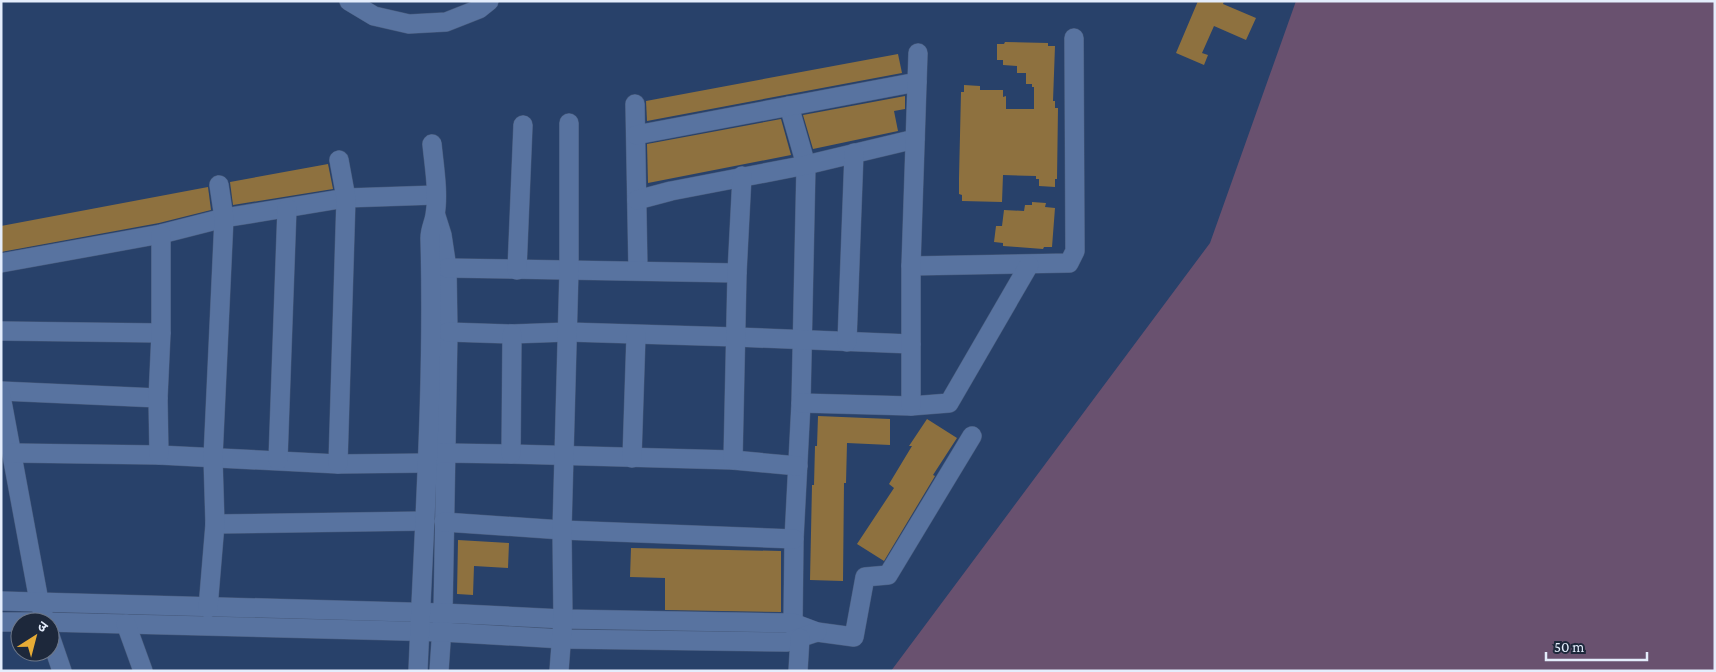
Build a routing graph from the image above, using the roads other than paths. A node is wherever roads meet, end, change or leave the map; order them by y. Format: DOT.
graph roads {
  1 [pos="349,1"];
  2 [pos="489,1"];
  3 [pos="1074,38"];
  4 [pos="918,53"];
  5 [pos="916,82"];
  6 [pos="635,104"];
  7 [pos="789,106"];
  8 [pos="569,123"];
  9 [pos="523,125"];
  10 [pos="636,135"];
  11 [pos="915,139"];
  12 [pos="432,144"];
  13 [pos="854,154"];
  14 [pos="339,160"];
  15 [pos="806,165"];
  16 [pos="742,176"];
  17 [pos="220,185"];
  18 [pos="436,195"];
  19 [pos="346,198"];
  20 [pos="637,200"];
  21 [pos="287,208"];
  22 [pos="435,215"];
  23 [pos="224,218"];
  24 [pos="161,234"];
  25 [pos="1,264"];
  26 [pos="1029,264"];
  27 [pos="911,266"];
  28 [pos="447,268"];
  29 [pos="518,270"];
  30 [pos="569,270"];
  31 [pos="638,270"];
  32 [pos="737,273"];
  33 [pos="1,331"];
  34 [pos="448,332"];
  35 [pos="568,332"];
  36 [pos="161,333"];
  37 [pos="512,334"];
  38 [pos="636,335"];
  39 [pos="736,337"];
  40 [pos="802,340"];
  41 [pos="847,342"];
  42 [pos="911,344"];
  43 [pos="1,391"];
  44 [pos="1,396"];
  45 [pos="158,398"];
  46 [pos="801,403"];
  47 [pos="911,406"];
  48 [pos="972,436"];
  49 [pos="13,453"];
  50 [pos="511,454"];
  51 [pos="159,455"];
  52 [pos="565,456"];
  53 [pos="434,457"];
  54 [pos="213,458"];
  55 [pos="632,458"];
  56 [pos="278,460"];
  57 [pos="733,460"];
  58 [pos="338,464"];
  59 [pos="798,466"];
  60 [pos="434,521"];
  61 [pos="215,524"];
  62 [pos="562,530"];
  63 [pos="794,539"];
  64 [pos="1,601"];
  65 [pos="38,601"];
  66 [pos="208,608"];
  67 [pos="42,612"];
  68 [pos="443,613"];
  69 [pos="563,619"];
  70 [pos="60,622"];
  71 [pos="420,623"];
  72 [pos="126,624"];
  73 [pos="803,631"];
  74 [pos="442,632"];
  75 [pos="562,639"];
  76 [pos="144,671"];
  77 [pos="418,671"];
  78 [pos="439,671"];
  79 [pos="559,671"];
  80 [pos="798,671"];
  1 -- 2 [label="street"];
  3 -- 26 [label="street"];
  4 -- 5 [label="street"];
  5 -- 7 [label="street"];
  5 -- 11 [label="street"];
  6 -- 10 [label="street"];
  7 -- 10 [label="street"];
  7 -- 15 [label="street"];
  8 -- 30 [label="street"];
  9 -- 29 [label="street"];
  10 -- 20 [label="street"];
  11 -- 13 [label="street"];
  11 -- 27 [label="street"];
  12 -- 18 [label="street"];
  13 -- 15 [label="street"];
  13 -- 41 [label="street"];
  14 -- 19 [label="street"];
  15 -- 16 [label="street"];
  15 -- 40 [label="street"];
  16 -- 20 [label="street"];
  16 -- 32 [label="street"];
  17 -- 23 [label="street"];
  18 -- 19 [label="street"];
  18 -- 22 [label="street"];
  19 -- 21 [label="street"];
  19 -- 58 [label="street"];
  20 -- 31 [label="street"];
  21 -- 23 [label="street"];
  21 -- 56 [label="street"];
  22 -- 28 [label="street"];
  22 -- 53 [label="street"];
  23 -- 24 [label="street"];
  23 -- 54 [label="street"];
  24 -- 25 [label="street"];
  24 -- 36 [label="street"];
  26 -- 27 [label="street"];
  26 -- 47 [label="street"];
  27 -- 42 [label="street"];
  28 -- 29 [label="street"];
  28 -- 34 [label="street"];
  29 -- 30 [label="street"];
  30 -- 31 [label="street"];
  30 -- 35 [label="street"];
  31 -- 32 [label="street"];
  32 -- 39 [label="street"];
  33 -- 36 [label="street"];
  34 -- 37 [label="street"];
  34 -- 53 [label="street"];
  35 -- 37 [label="street"];
  35 -- 38 [label="street"];
  35 -- 52 [label="street"];
  36 -- 45 [label="street"];
  37 -- 50 [label="street"];
  38 -- 39 [label="street"];
  38 -- 55 [label="street"];
  39 -- 40 [label="street"];
  39 -- 57 [label="street"];
  40 -- 41 [label="street"];
  40 -- 46 [label="street"];
  41 -- 42 [label="street"];
  42 -- 47 [label="street"];
  43 -- 45 [label="street"];
  44 -- 49 [label="street"];
  45 -- 51 [label="street"];
  46 -- 47 [label="street"];
  46 -- 59 [label="street"];
  48 -- 73 [label="street"];
  49 -- 51 [label="street"];
  49 -- 65 [label="street"];
  50 -- 52 [label="street"];
  50 -- 53 [label="street"];
  51 -- 54 [label="street"];
  52 -- 55 [label="street"];
  52 -- 62 [label="street"];
  53 -- 58 [label="street"];
  53 -- 60 [label="street"];
  54 -- 56 [label="street"];
  54 -- 61 [label="street"];
  55 -- 57 [label="street"];
  56 -- 58 [label="street"];
  57 -- 59 [label="street"];
  59 -- 63 [label="street"];
  60 -- 61 [label="street"];
  60 -- 62 [label="street"];
  60 -- 68 [label="street"];
  60 -- 71 [label="street"];
  61 -- 66 [label="street"];
  62 -- 63 [label="street"];
  62 -- 69 [label="street"];
  63 -- 73 [label="street"];
  64 -- 65 [label="street"];
  65 -- 66 [label="street"];
  65 -- 67 [label="street"];
  66 -- 71 [label="street"];
  68 -- 69 [label="street"];
  68 -- 71 [label="street"];
  68 -- 74 [label="street"];
  69 -- 73 [label="street"];
  69 -- 75 [label="street"];
  70 -- 72 [label="street"];
  71 -- 72 [label="street"];
  71 -- 74 [label="street"];
  71 -- 77 [label="street"];
  72 -- 76 [label="street"];
  73 -- 75 [label="street"];
  73 -- 80 [label="street"];
  74 -- 75 [label="street"];
  74 -- 78 [label="street"];
  75 -- 79 [label="street"];
}
